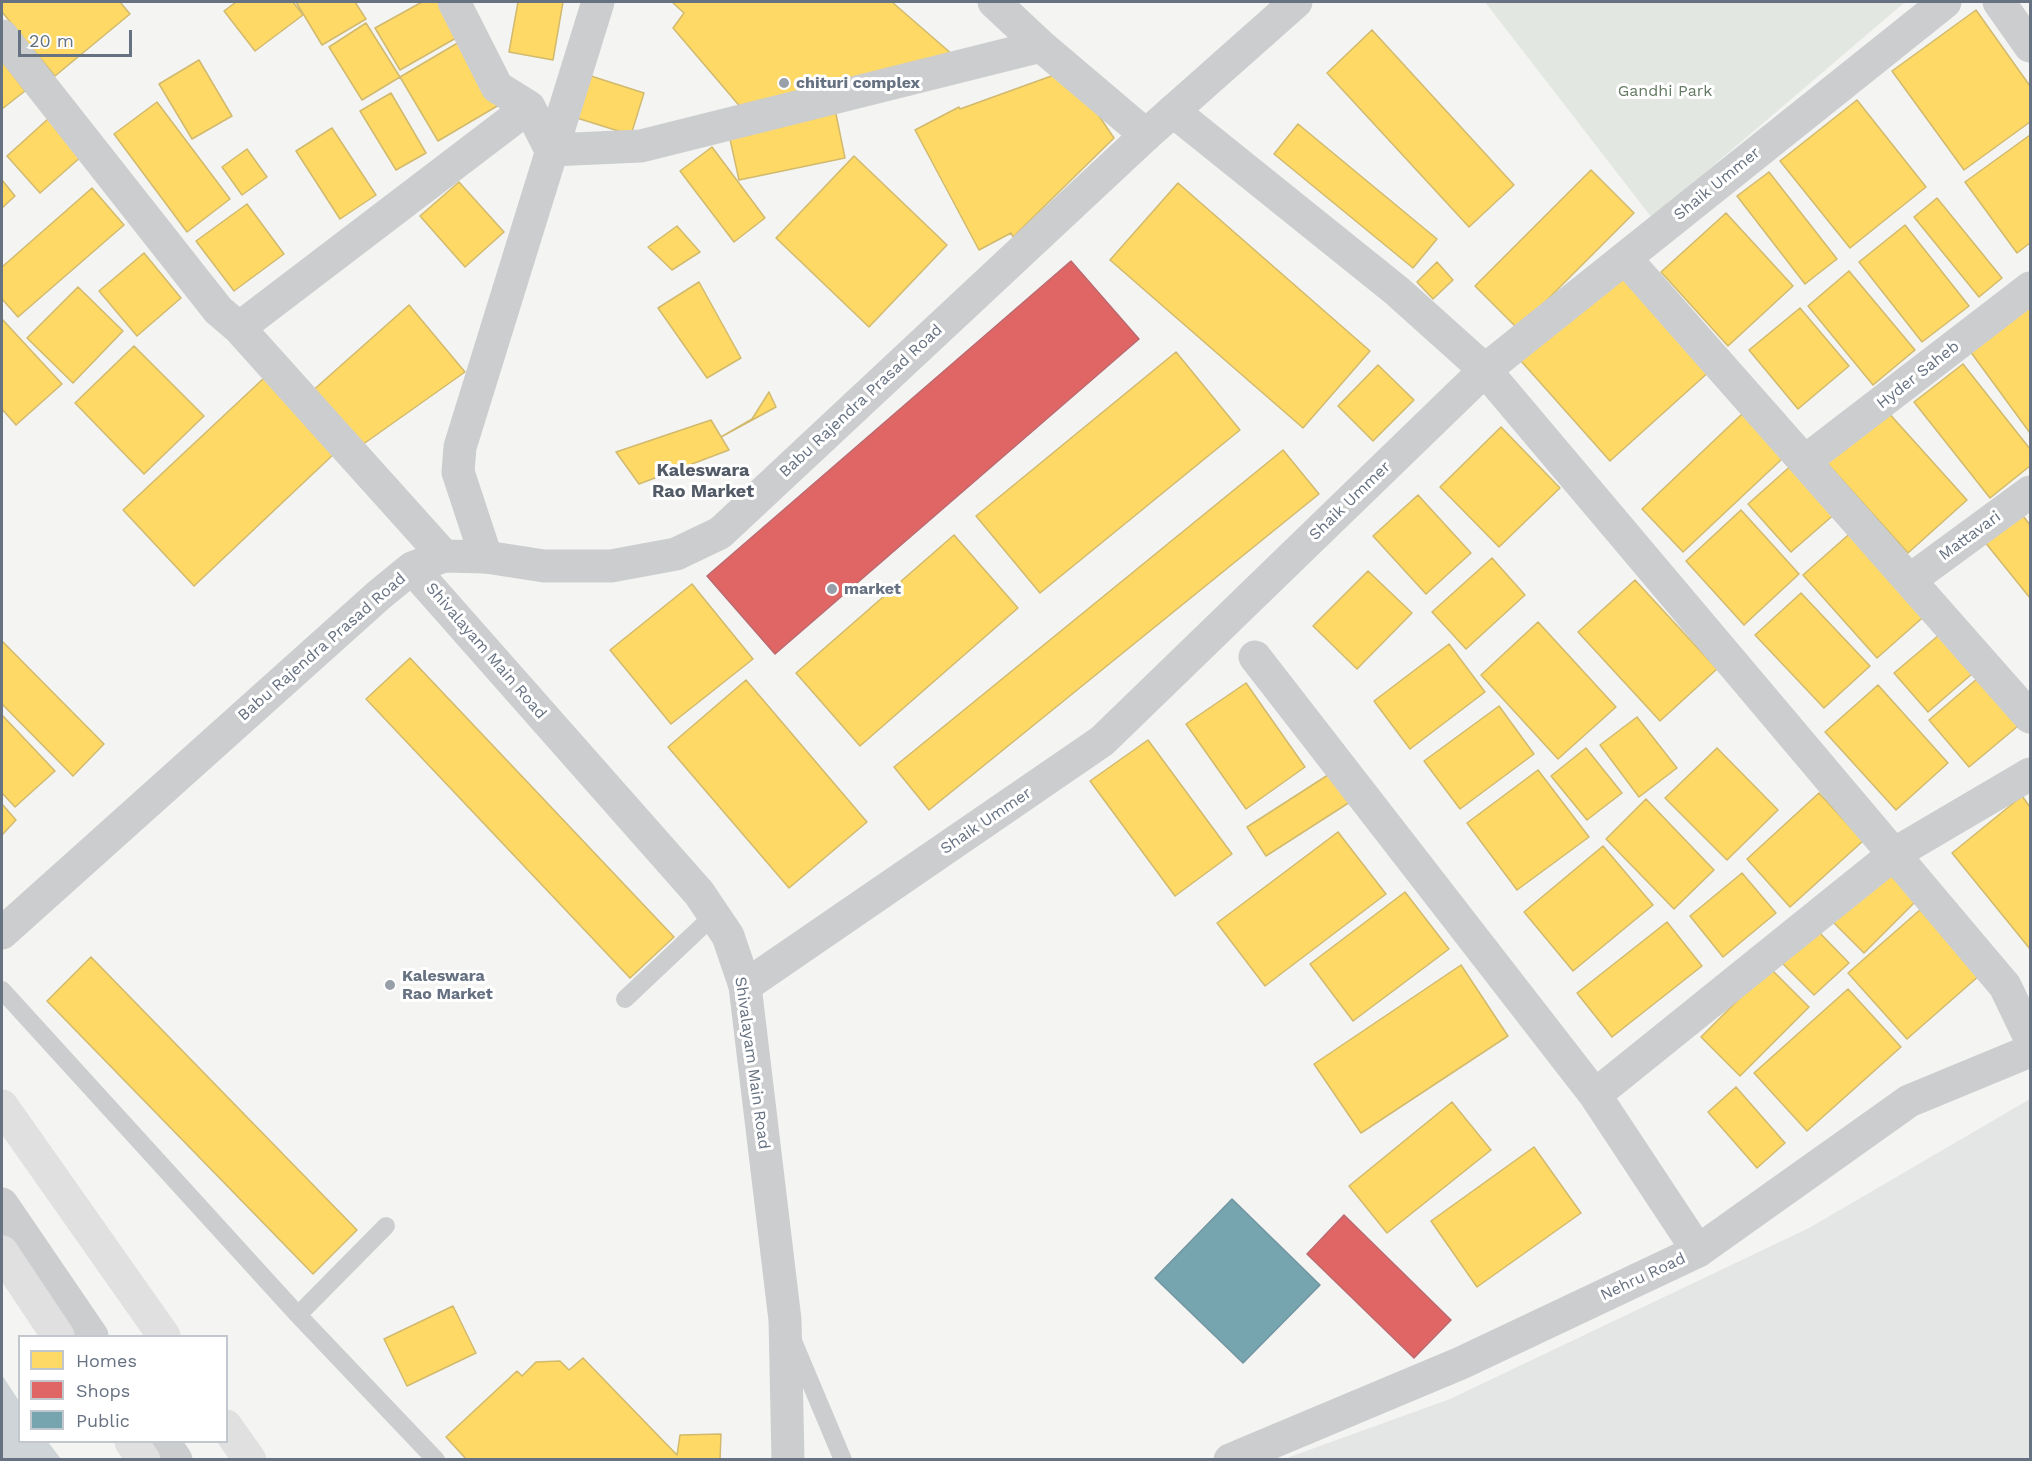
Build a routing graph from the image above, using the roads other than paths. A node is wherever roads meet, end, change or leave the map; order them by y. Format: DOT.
graph roads {
  1 [pos="454,2"];
  2 [pos="598,2"];
  3 [pos="994,2"];
  4 [pos="1296,2"];
  5 [pos="1945,2"];
  6 [pos="1999,2"];
  7 [pos="2,36"];
  8 [pos="1041,46"];
  9 [pos="2031,46"];
  10 [pos="529,107"];
  11 [pos="1173,111"];
  12 [pos="1146,135"];
  13 [pos="550,150"];
  14 [pos="1625,258"];
  15 [pos="2031,288"];
  16 [pos="238,328"];
  17 [pos="1485,370"];
  18 [pos="1805,461"];
  19 [pos="2031,492"];
  20 [pos="444,556"];
  21 [pos="486,557"];
  22 [pos="412,568"];
  23 [pos="1910,580"];
  24 [pos="1255,657"];
  25 [pos="2031,717"];
  26 [pos="2031,774"];
  27 [pos="1894,854"];
  28 [pos="714,915"];
  29 [pos="2,933"];
  30 [pos="745,986"];
  31 [pos="2,990"];
  32 [pos="625,999"];
  33 [pos="2031,1038"];
  34 [pos="2031,1051"];
  35 [pos="1595,1095"];
  36 [pos="2,1106"];
  37 [pos="2,1204"];
  38 [pos="386,1226"];
  39 [pos="1698,1251"];
  40 [pos="2,1252"];
  41 [pos="298,1315"];
  42 [pos="785,1320"];
  43 [pos="57,1335"];
  44 [pos="91,1335"];
  45 [pos="163,1335"];
  46 [pos="228,1429"];
  47 [pos="132,1443"];
  48 [pos="165,1443"];
  49 [pos="144,1460"];
  50 [pos="176,1460"];
  51 [pos="250,1460"];
  52 [pos="436,1460"];
  53 [pos="788,1460"];
  54 [pos="843,1460"];
  55 [pos="1230,1460"];
  1 -- 10 [label="street"];
  2 -- 13 [label="street"];
  3 -- 8 [label="street"];
  4 -- 11 [label="street, Babu Rajendra Prasad Road"];
  5 -- 14 [label="street, Shaik Ummer"];
  6 -- 9 [label="street"];
  7 -- 16 [label="street"];
  8 -- 12 [label="street"];
  8 -- 13 [label="street"];
  10 -- 13 [label="street"];
  10 -- 16 [label="street"];
  11 -- 12 [label="street, Babu Rajendra Prasad Road"];
  11 -- 17 [label="street"];
  12 -- 21 [label="street, Babu Rajendra Prasad Road"];
  13 -- 21 [label="street"];
  14 -- 17 [label="street, Shaik Ummer"];
  14 -- 18 [label="street"];
  15 -- 18 [label="street, Hyder Saheb"];
  16 -- 20 [label="street"];
  17 -- 27 [label="street"];
  17 -- 30 [label="street, Shaik Ummer"];
  18 -- 23 [label="street"];
  19 -- 23 [label="street, Mattavari"];
  20 -- 21 [label="street, Babu Rajendra Prasad Road"];
  20 -- 22 [label="street, Babu Rajendra Prasad Road"];
  22 -- 28 [label="street, Shivalayam Main Road"];
  22 -- 29 [label="street, Babu Rajendra Prasad Road"];
  23 -- 25 [label="street"];
  24 -- 35 [label="street"];
  26 -- 27 [label="street"];
  27 -- 33 [label="street"];
  27 -- 35 [label="street"];
  28 -- 30 [label="street, Shivalayam Main Road"];
  28 -- 32 [label="lane"];
  30 -- 42 [label="street, Shivalayam Main Road"];
  31 -- 41 [label="lane"];
  34 -- 39 [label="street, Nehru Road"];
  35 -- 39 [label="street"];
  36 -- 45 [label="main road"];
  37 -- 44 [label="street"];
  38 -- 41 [label="lane"];
  39 -- 55 [label="street, Nehru Road"];
  40 -- 43 [label="main road"];
  41 -- 52 [label="lane"];
  42 -- 53 [label="street, Shivalayam Main Road"];
  42 -- 54 [label="lane"];
  46 -- 51 [label="main road"];
  47 -- 49 [label="main road"];
  48 -- 50 [label="street"];
}
